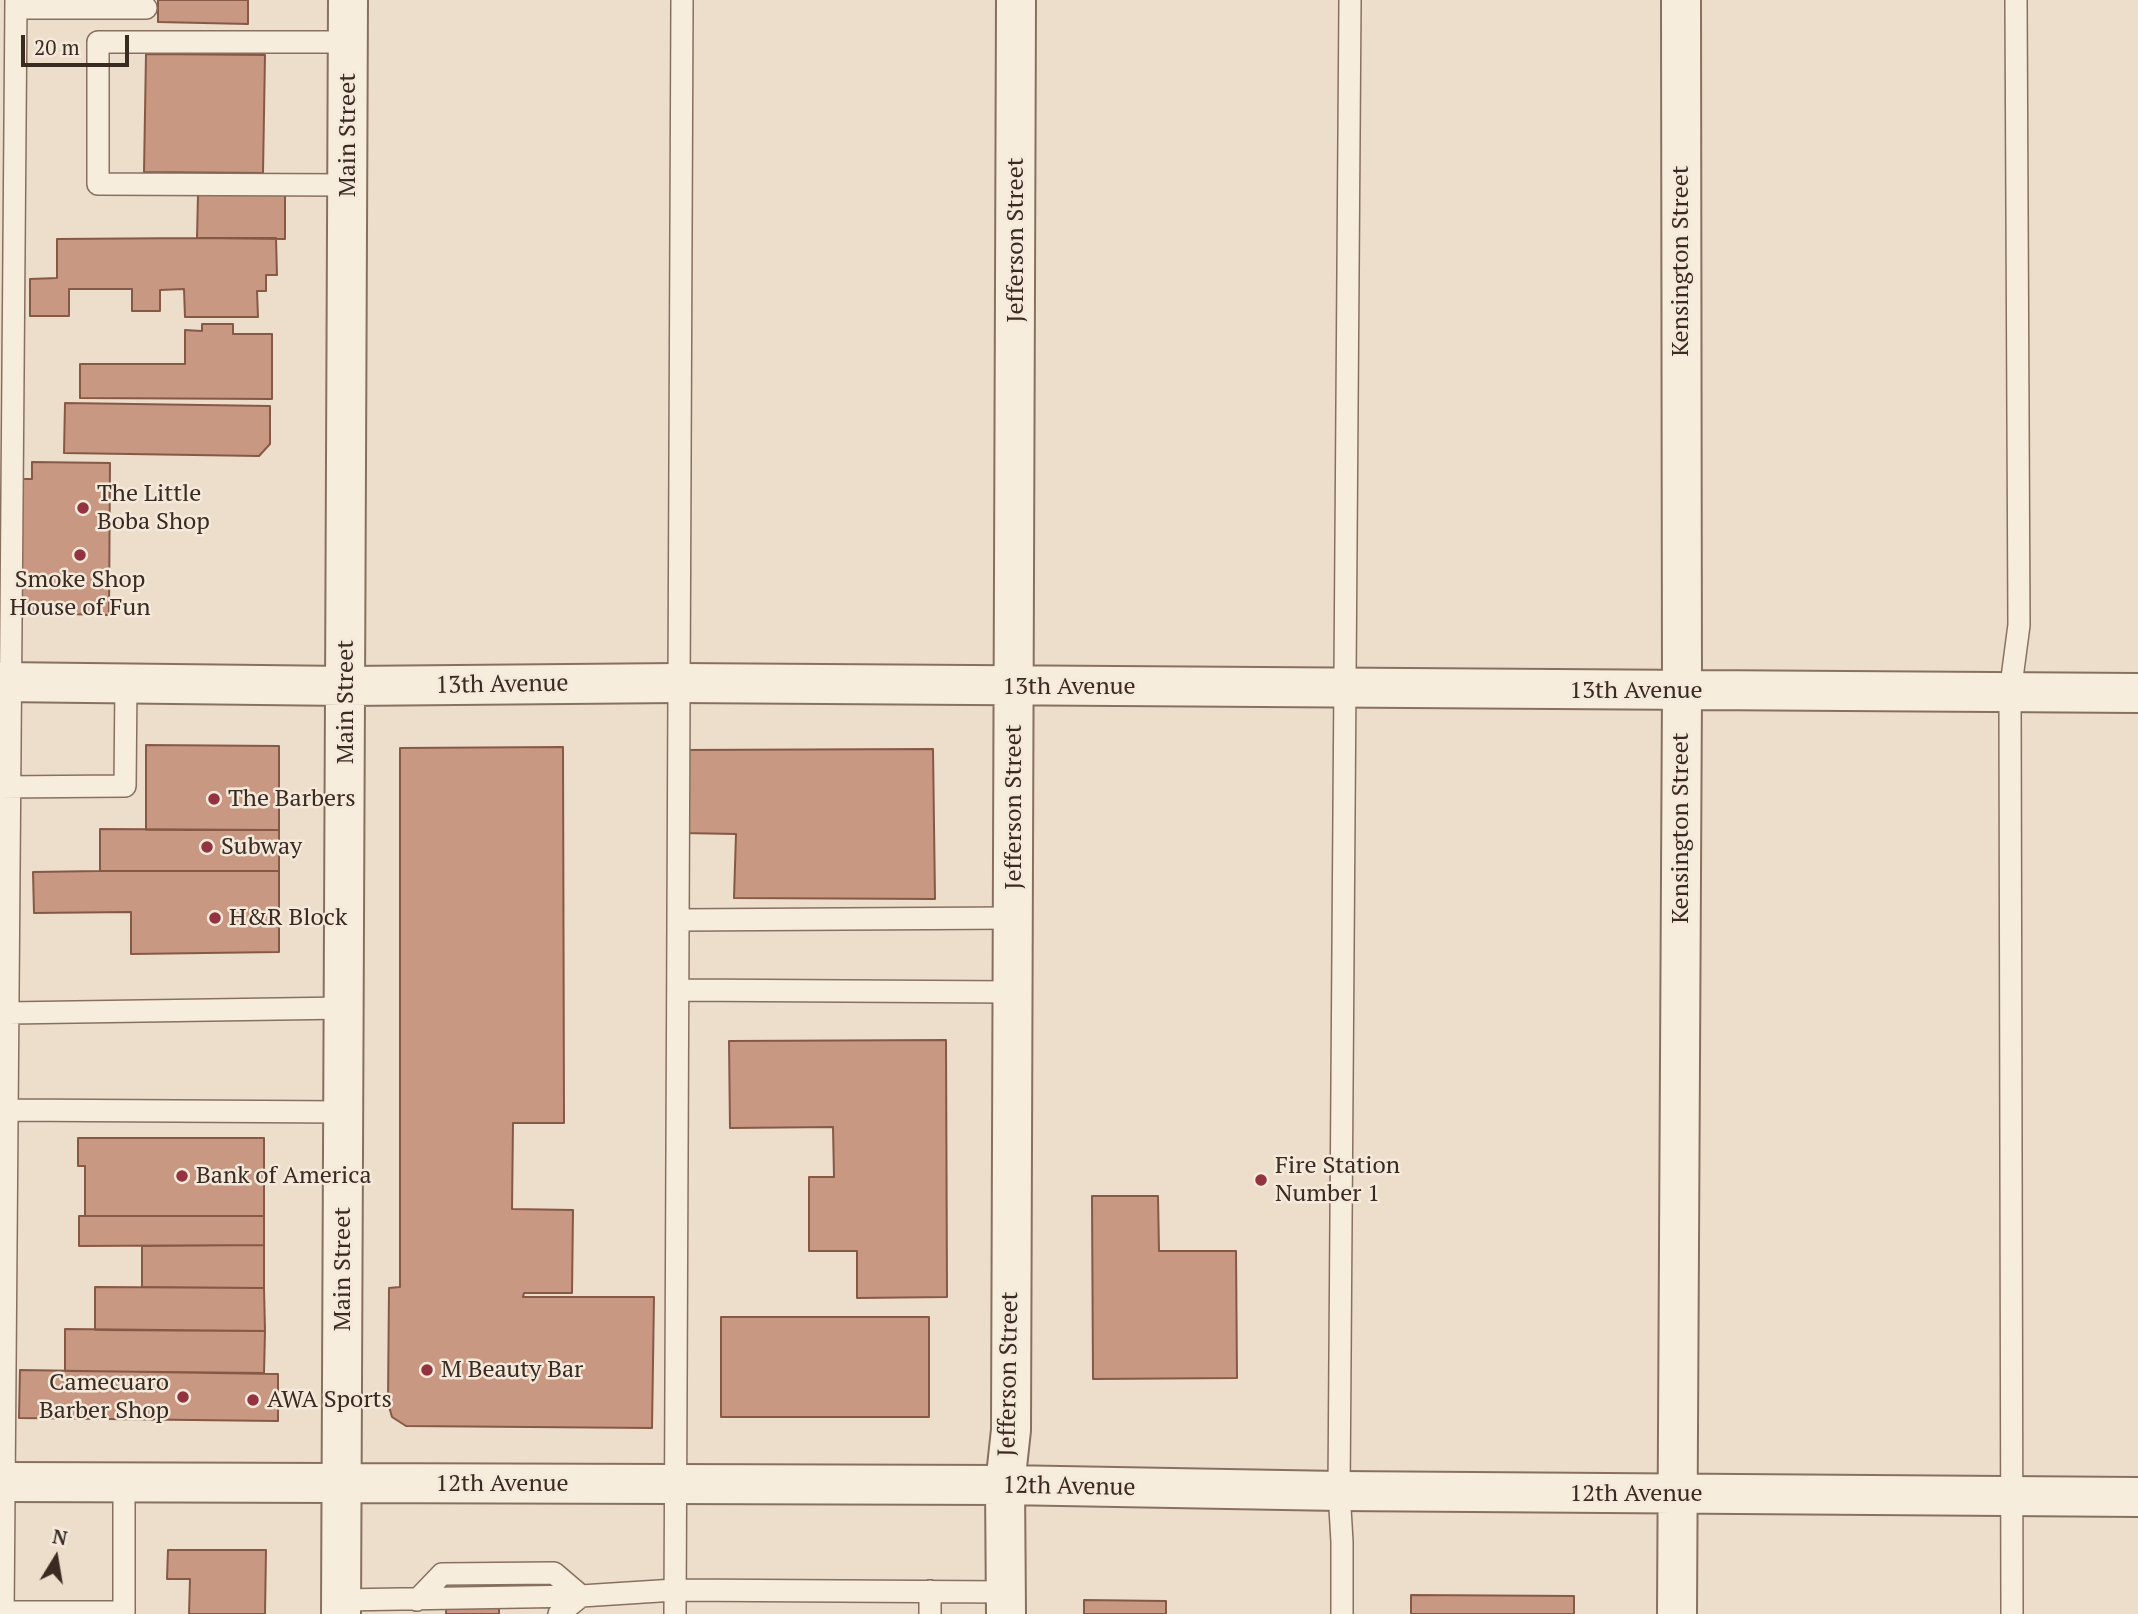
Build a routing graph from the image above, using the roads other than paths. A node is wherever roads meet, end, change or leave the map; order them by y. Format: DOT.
graph roads {
  1 [pos="348,0"];
  2 [pos="682,0"];
  3 [pos="1016,0"];
  4 [pos="1350,0"];
  5 [pos="1681,0"];
  6 [pos="2016,0"];
  7 [pos="16,4"];
  8 [pos="146,8"];
  9 [pos="348,42"];
  10 [pos="348,185"];
  11 [pos="5,681"];
  12 [pos="678,683"];
  13 [pos="126,684"];
  14 [pos="346,686"];
  15 [pos="1014,687"];
  16 [pos="1345,689"];
  17 [pos="1682,691"];
  18 [pos="2010,693"];
  19 [pos="2138,693"];
  20 [pos="5,787"];
  21 [pos="5,849"];
  22 [pos="1013,918"];
  23 [pos="678,920"];
  24 [pos="678,990"];
  25 [pos="1013,992"];
  26 [pos="345,1008"];
  27 [pos="5,1018"];
  28 [pos="7,1110"];
  29 [pos="344,1112"];
  30 [pos="3,1227"];
  31 [pos="2,1482"];
  32 [pos="124,1483"];
  33 [pos="342,1484"];
  34 [pos="676,1484"];
  35 [pos="1006,1485"];
  36 [pos="1339,1491"];
  37 [pos="1677,1494"];
  38 [pos="2013,1496"];
  39 [pos="2138,1497"];
  40 [pos="675,1590"];
  41 [pos="930,1591"];
  42 [pos="581,1596"];
  43 [pos="417,1600"];
  44 [pos="1006,1603"];
  45 [pos="341,1607"];
  46 [pos="4,1613"];
  47 [pos="436,1614"];
  48 [pos="559,1614"];
  49 [pos="675,1614"];
  50 [pos="930,1614"];
  51 [pos="1342,1614"];
  52 [pos="1676,1614"];
  53 [pos="2012,1614"];
  1 -- 9 [label="street, Main Street"];
  2 -- 12 [label="lane"];
  3 -- 15 [label="street, Jefferson Street"];
  4 -- 16 [label="lane"];
  5 -- 17 [label="street, Kensington Street"];
  6 -- 18 [label="lane"];
  7 -- 8 [label="lane"];
  7 -- 11 [label="lane"];
  9 -- 10 [label="street, Main Street"];
  9 -- 10 [label="lane"];
  10 -- 14 [label="street, Main Street"];
  11 -- 13 [label="street, 13th Avenue"];
  11 -- 20 [label="lane"];
  12 -- 14 [label="street, 13th Avenue"];
  12 -- 15 [label="street, 13th Avenue"];
  12 -- 23 [label="lane"];
  13 -- 14 [label="street, 13th Avenue"];
  13 -- 20 [label="lane"];
  14 -- 26 [label="street, Main Street"];
  15 -- 16 [label="street, 13th Avenue"];
  15 -- 22 [label="street, Jefferson Street"];
  16 -- 17 [label="street, 13th Avenue"];
  16 -- 36 [label="lane"];
  17 -- 18 [label="street, 13th Avenue"];
  17 -- 37 [label="street, Kensington Street"];
  18 -- 19 [label="street, 13th Avenue"];
  18 -- 38 [label="lane"];
  20 -- 21 [label="lane"];
  21 -- 27 [label="lane"];
  22 -- 23 [label="lane"];
  22 -- 25 [label="street, Jefferson Street"];
  23 -- 24 [label="lane"];
  24 -- 25 [label="lane"];
  24 -- 34 [label="lane"];
  25 -- 35 [label="street, Jefferson Street"];
  26 -- 27 [label="lane"];
  26 -- 29 [label="street, Main Street"];
  27 -- 28 [label="lane"];
  28 -- 29 [label="lane"];
  28 -- 30 [label="lane"];
  29 -- 33 [label="street, Main Street"];
  30 -- 31 [label="lane"];
  31 -- 32 [label="street, 12th Avenue"];
  31 -- 46 [label="lane"];
  32 -- 33 [label="street, 12th Avenue"];
  32 -- 46 [label="lane"];
  33 -- 34 [label="street, 12th Avenue"];
  33 -- 45 [label="street, Main Street"];
  34 -- 35 [label="street, 12th Avenue"];
  34 -- 40 [label="lane"];
  35 -- 36 [label="street, 12th Avenue"];
  35 -- 44 [label="street, Jefferson Street"];
  36 -- 37 [label="street, 12th Avenue"];
  36 -- 51 [label="lane"];
  37 -- 38 [label="street, 12th Avenue"];
  37 -- 52 [label="street, Kensington Street"];
  38 -- 39 [label="street, 12th Avenue"];
  38 -- 53 [label="lane"];
  40 -- 41 [label="lane"];
  40 -- 42 [label="lane"];
  40 -- 49 [label="lane"];
  41 -- 44 [label="lane"];
  41 -- 50 [label="lane"];
  42 -- 43 [label="lane"];
  42 -- 48 [label="lane"];
  43 -- 45 [label="lane"];
  43 -- 47 [label="lane"];
}
